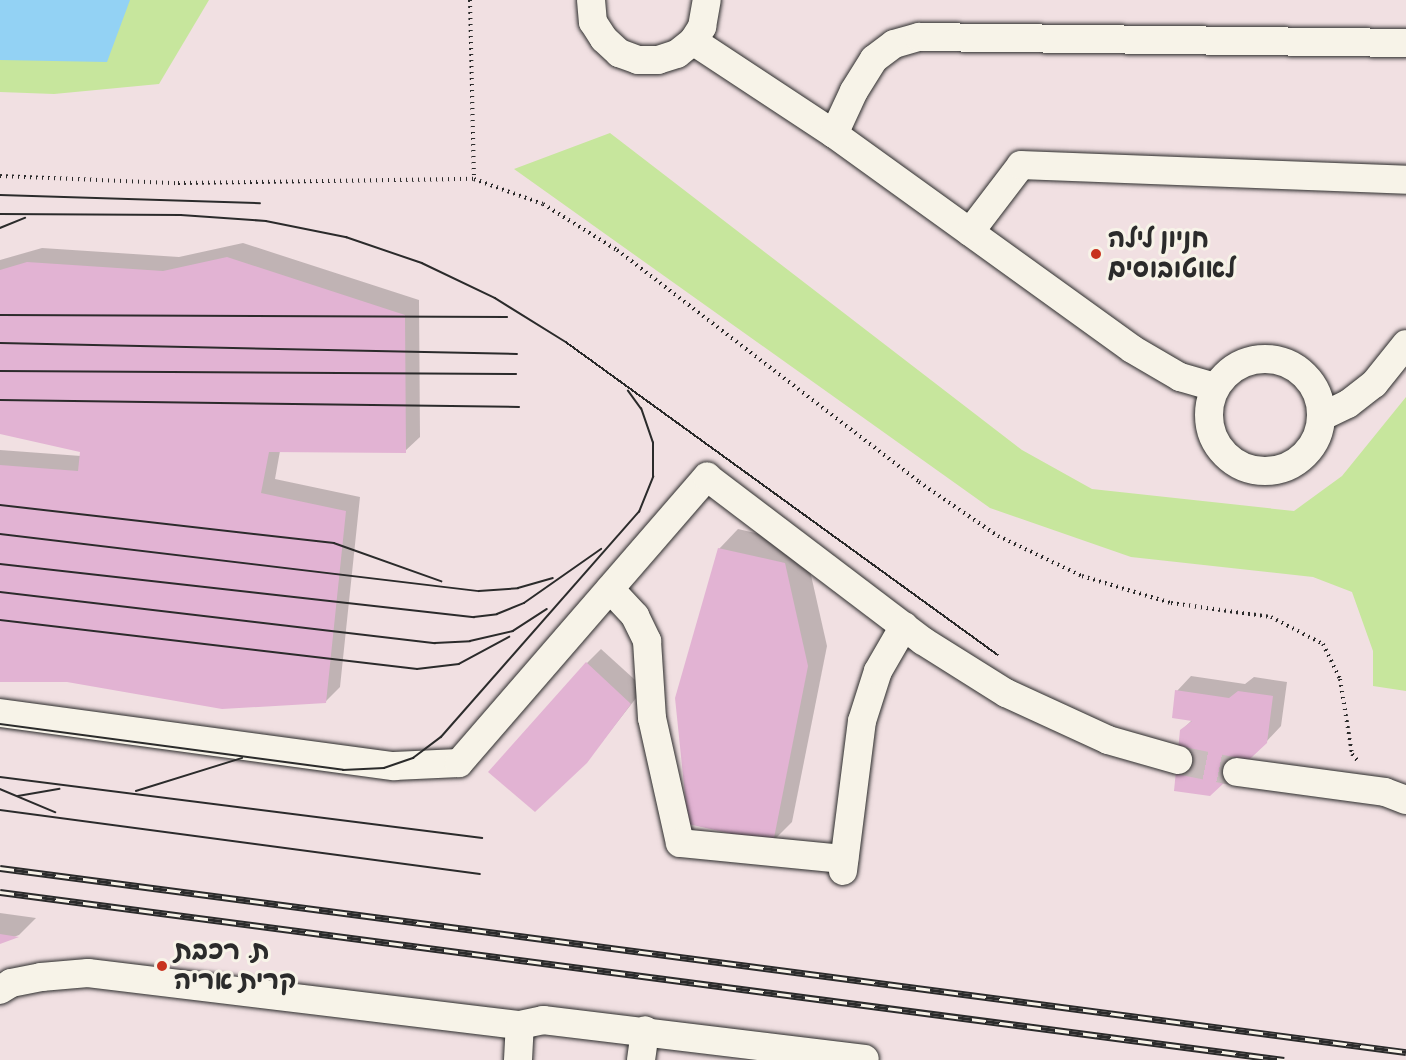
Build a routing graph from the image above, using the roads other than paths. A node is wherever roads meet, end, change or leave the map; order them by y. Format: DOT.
graph roads {
  1 [pos="591,0"];
  2 [pos="707,0"];
  3 [pos="693,41"];
  4 [pos="1406,43"];
  5 [pos="834,134"];
  6 [pos="1406,180"];
  7 [pos="970,232"];
  8 [pos="1406,344"];
  9 [pos="1216,387"];
  10 [pos="1321,417"];
  11 [pos="610,589"];
  12 [pos="904,626"];
  13 [pos="0,713"];
  14 [pos="1178,760"];
  15 [pos="1237,772"];
  16 [pos="1395,796"];
  17 [pos="0,990"];
  18 [pos="520,1025"];
  19 [pos="645,1030"];
  20 [pos="811,1056"];
  21 [pos="865,1059"];
  22 [pos="518,1060"];
  23 [pos="641,1060"];
  1 -- 3 [label="street"];
  2 -- 3 [label="street"];
  3 -- 5 [label="street"];
  4 -- 5 [label="street"];
  5 -- 7 [label="street"];
  6 -- 7 [label="street"];
  7 -- 9 [label="street"];
  8 -- 10 [label="street"];
  9 -- 10 [label="street"];
  9 -- 10 [label="street"];
  11 -- 12 [label="street"];
  11 -- 12 [label="street"];
  11 -- 13 [label="street"];
  12 -- 14 [label="street"];
  15 -- 16 [label="street"];
  17 -- 18 [label="street"];
  18 -- 19 [label="street"];
  18 -- 22 [label="street"];
  19 -- 20 [label="street"];
  19 -- 23 [label="street"];
  20 -- 21 [label="street"];
}
